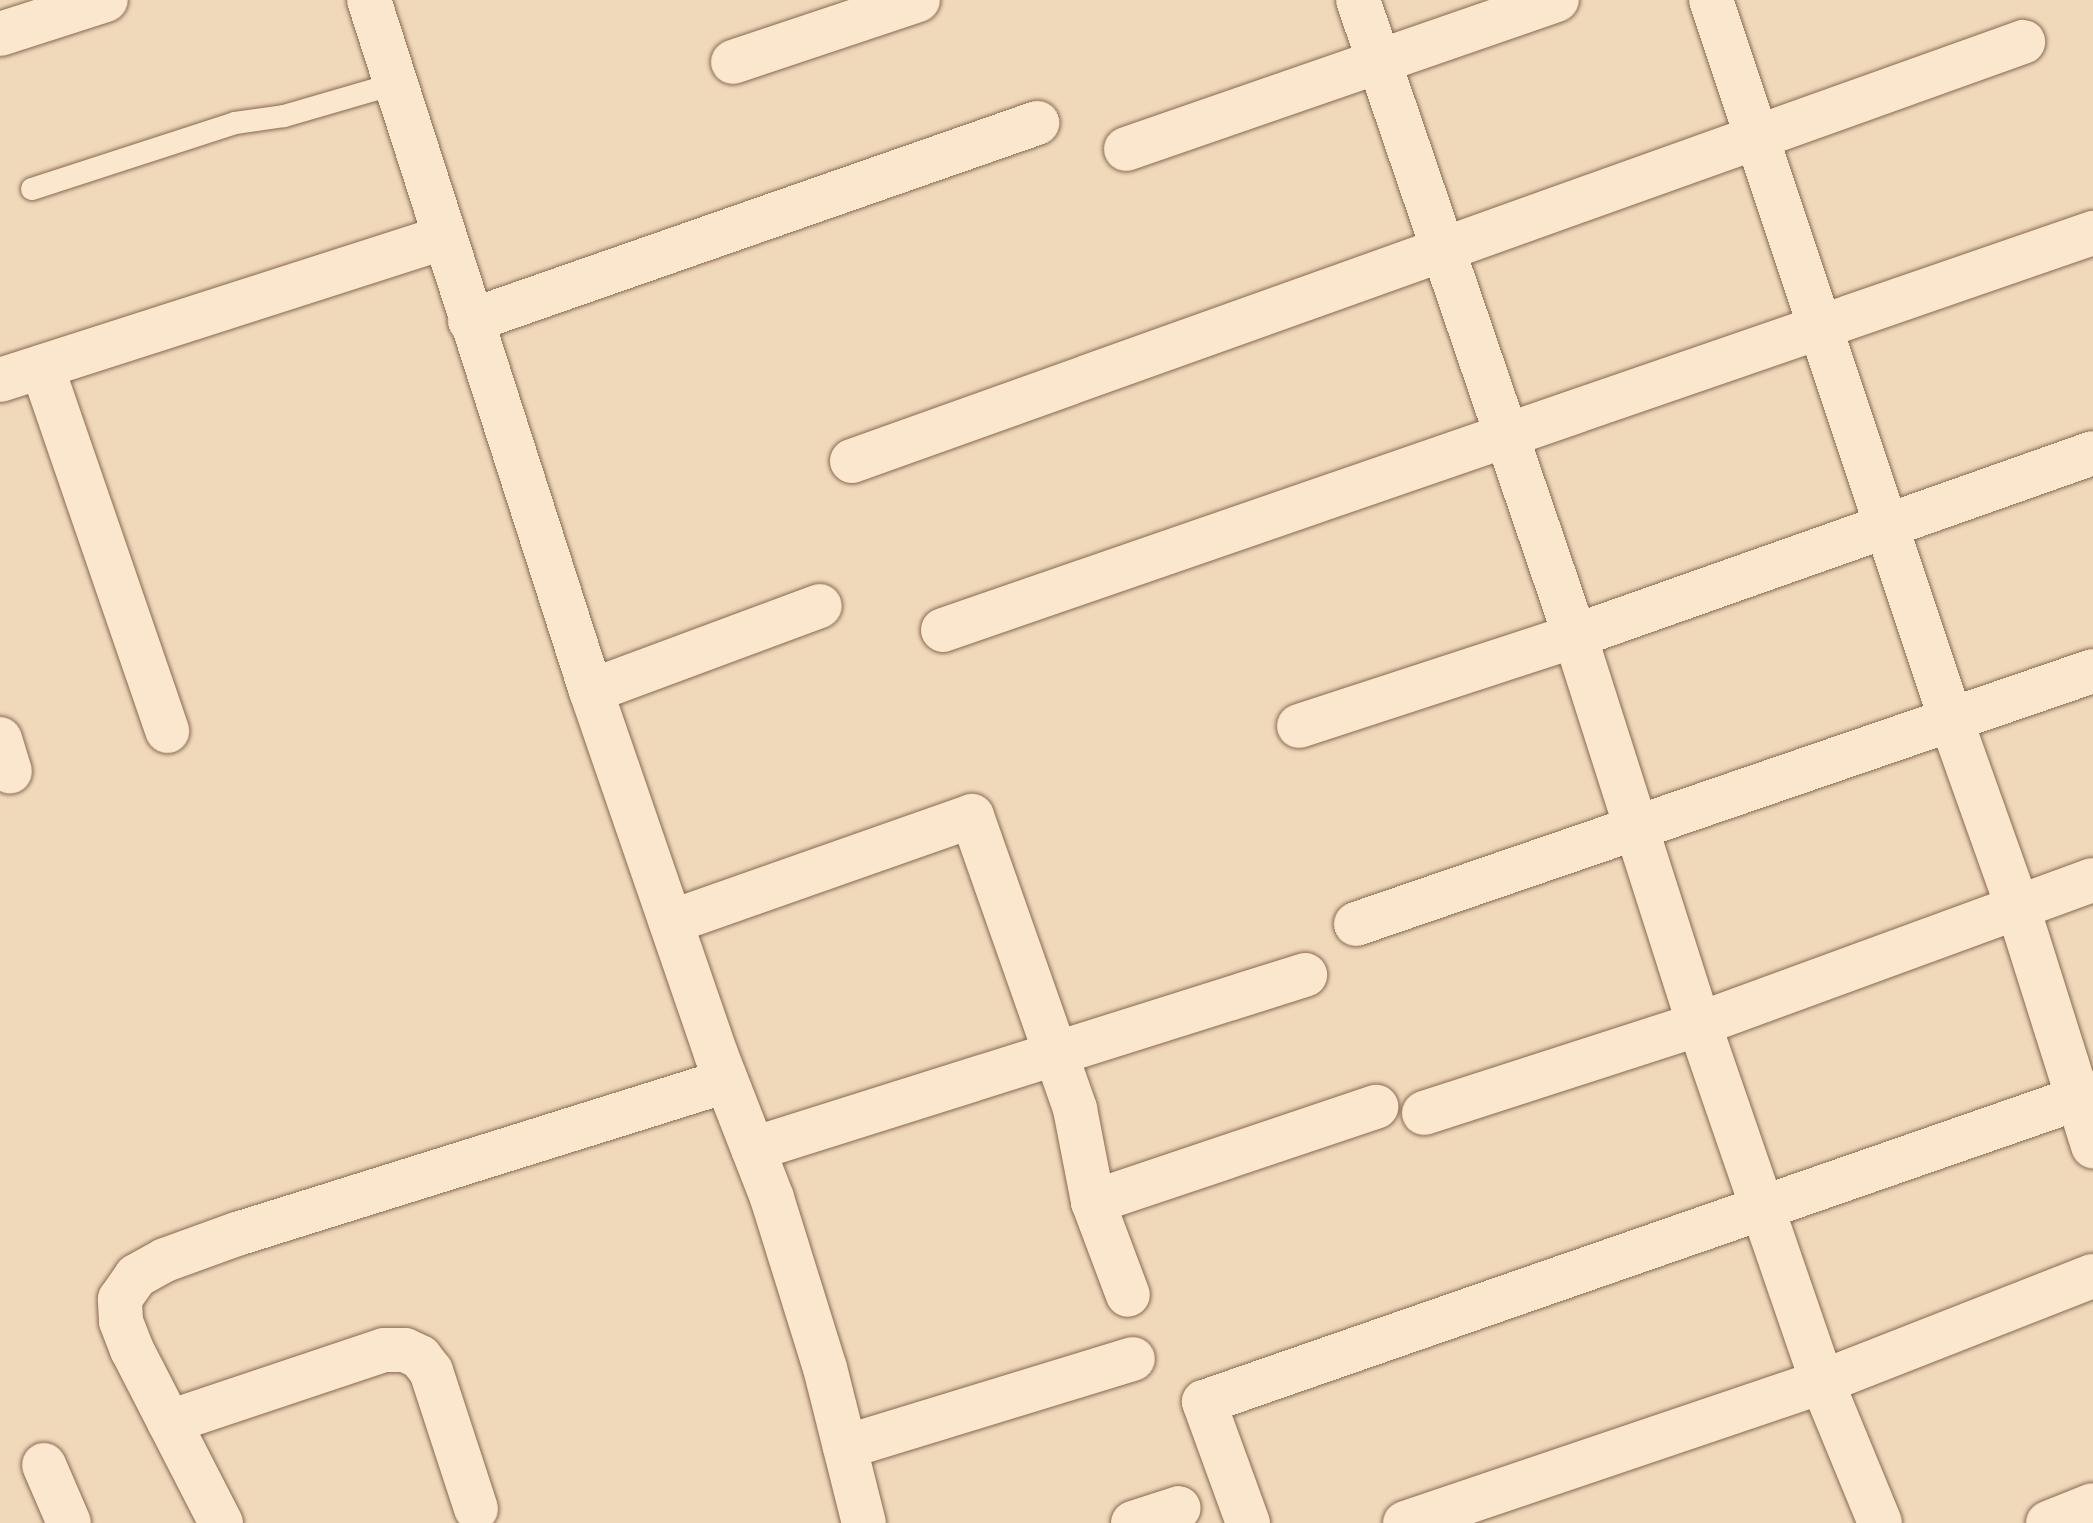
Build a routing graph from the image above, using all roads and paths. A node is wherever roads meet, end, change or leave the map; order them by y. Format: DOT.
graph roads {
  1 [pos="106,0"];
  2 [pos="369,0"];
  3 [pos="918,0"];
  4 [pos="1358,0"];
  5 [pos="1557,0"];
  6 [pos="1711,0"];
  7 [pos="0,34"];
  8 [pos="2023,42"];
  9 [pos="733,62"];
  10 [pos="1378,63"];
  11 [pos="394,84"];
  12 [pos="1037,123"];
  13 [pos="1758,139"];
  14 [pos="1126,149"];
  15 [pos="32,189"];
  16 [pos="2093,233"];
  17 [pos="445,237"];
  18 [pos="1443,248"];
  19 [pos="470,321"];
  20 [pos="1820,327"];
  21 [pos="42,367"];
  22 [pos="0,380"];
  23 [pos="1507,435"];
  24 [pos="2093,453"];
  25 [pos="852,461"];
  26 [pos="1886,524"];
  27 [pos="820,606"];
  28 [pos="943,630"];
  29 [pos="1575,636"];
  30 [pos="2093,671"];
  31 [pos="591,691"];
  32 [pos="1951,720"];
  33 [pos="1299,726"];
  34 [pos="167,731"];
  35 [pos="1636,828"];
  36 [pos="2093,880"];
  37 [pos="2018,908"];
  38 [pos="671,922"];
  39 [pos="1356,924"];
  40 [pos="1305,975"];
  41 [pos="1699,1024"];
  42 [pos="1054,1051"];
  43 [pos="726,1081"];
  44 [pos="2085,1095"];
  45 [pos="1376,1107"];
  46 [pos="1424,1113"];
  47 [pos="2093,1146"];
  48 [pos="753,1149"];
  49 [pos="1093,1202"];
  50 [pos="1765,1208"];
  51 [pos="2093,1276"];
  52 [pos="1128,1295"];
  53 [pos="1133,1359"];
  54 [pos="1822,1382"];
  55 [pos="169,1422"];
  56 [pos="845,1447"];
  57 [pos="44,1465"];
  58 [pos="2093,1505"];
  59 [pos="1179,1508"];
  60 [pos="476,1509"];
  61 [pos="857,1521"];
  62 [pos="69,1523"];
  63 [pos="221,1523"];
  64 [pos="1133,1523"];
  65 [pos="1248,1523"];
  66 [pos="1405,1523"];
  67 [pos="1880,1523"];
  68 [pos="2048,1523"];
  1 -- 7 [label="street"];
  2 -- 11 [label="street"];
  3 -- 9 [label="street"];
  4 -- 10 [label="street"];
  5 -- 10 [label="street"];
  6 -- 13 [label="street"];
  8 -- 13 [label="street"];
  10 -- 14 [label="street"];
  10 -- 18 [label="street"];
  11 -- 15 [label="lane"];
  11 -- 17 [label="street"];
  12 -- 19 [label="street"];
  13 -- 18 [label="street"];
  13 -- 20 [label="street"];
  16 -- 20 [label="street"];
  17 -- 19 [label="street"];
  17 -- 21 [label="street"];
  18 -- 23 [label="street"];
  18 -- 25 [label="street"];
  19 -- 31 [label="street"];
  20 -- 23 [label="street"];
  20 -- 26 [label="street"];
  21 -- 22 [label="street"];
  21 -- 34 [label="street"];
  23 -- 28 [label="street"];
  23 -- 29 [label="street"];
  24 -- 26 [label="street"];
  26 -- 29 [label="street"];
  26 -- 32 [label="street"];
  27 -- 31 [label="street"];
  29 -- 33 [label="street"];
  29 -- 35 [label="street"];
  30 -- 32 [label="street"];
  31 -- 38 [label="street"];
  32 -- 35 [label="street"];
  32 -- 37 [label="street"];
  35 -- 39 [label="street"];
  35 -- 41 [label="street"];
  36 -- 37 [label="street"];
  37 -- 41 [label="street"];
  37 -- 44 [label="street"];
  38 -- 42 [label="street"];
  38 -- 43 [label="street"];
  40 -- 42 [label="street"];
  41 -- 46 [label="street"];
  41 -- 50 [label="street"];
  42 -- 48 [label="street"];
  42 -- 49 [label="street"];
  43 -- 48 [label="street"];
  43 -- 55 [label="street"];
  44 -- 47 [label="street"];
  44 -- 50 [label="street"];
  45 -- 49 [label="street"];
  48 -- 56 [label="street"];
  49 -- 52 [label="street"];
  50 -- 54 [label="street"];
  50 -- 65 [label="street"];
  51 -- 54 [label="street"];
  53 -- 56 [label="street"];
  54 -- 66 [label="street"];
  54 -- 67 [label="street"];
  55 -- 60 [label="street"];
  55 -- 63 [label="street"];
  56 -- 61 [label="street"];
  57 -- 62 [label="street"];
  58 -- 68 [label="street"];
  59 -- 64 [label="street"];
}
